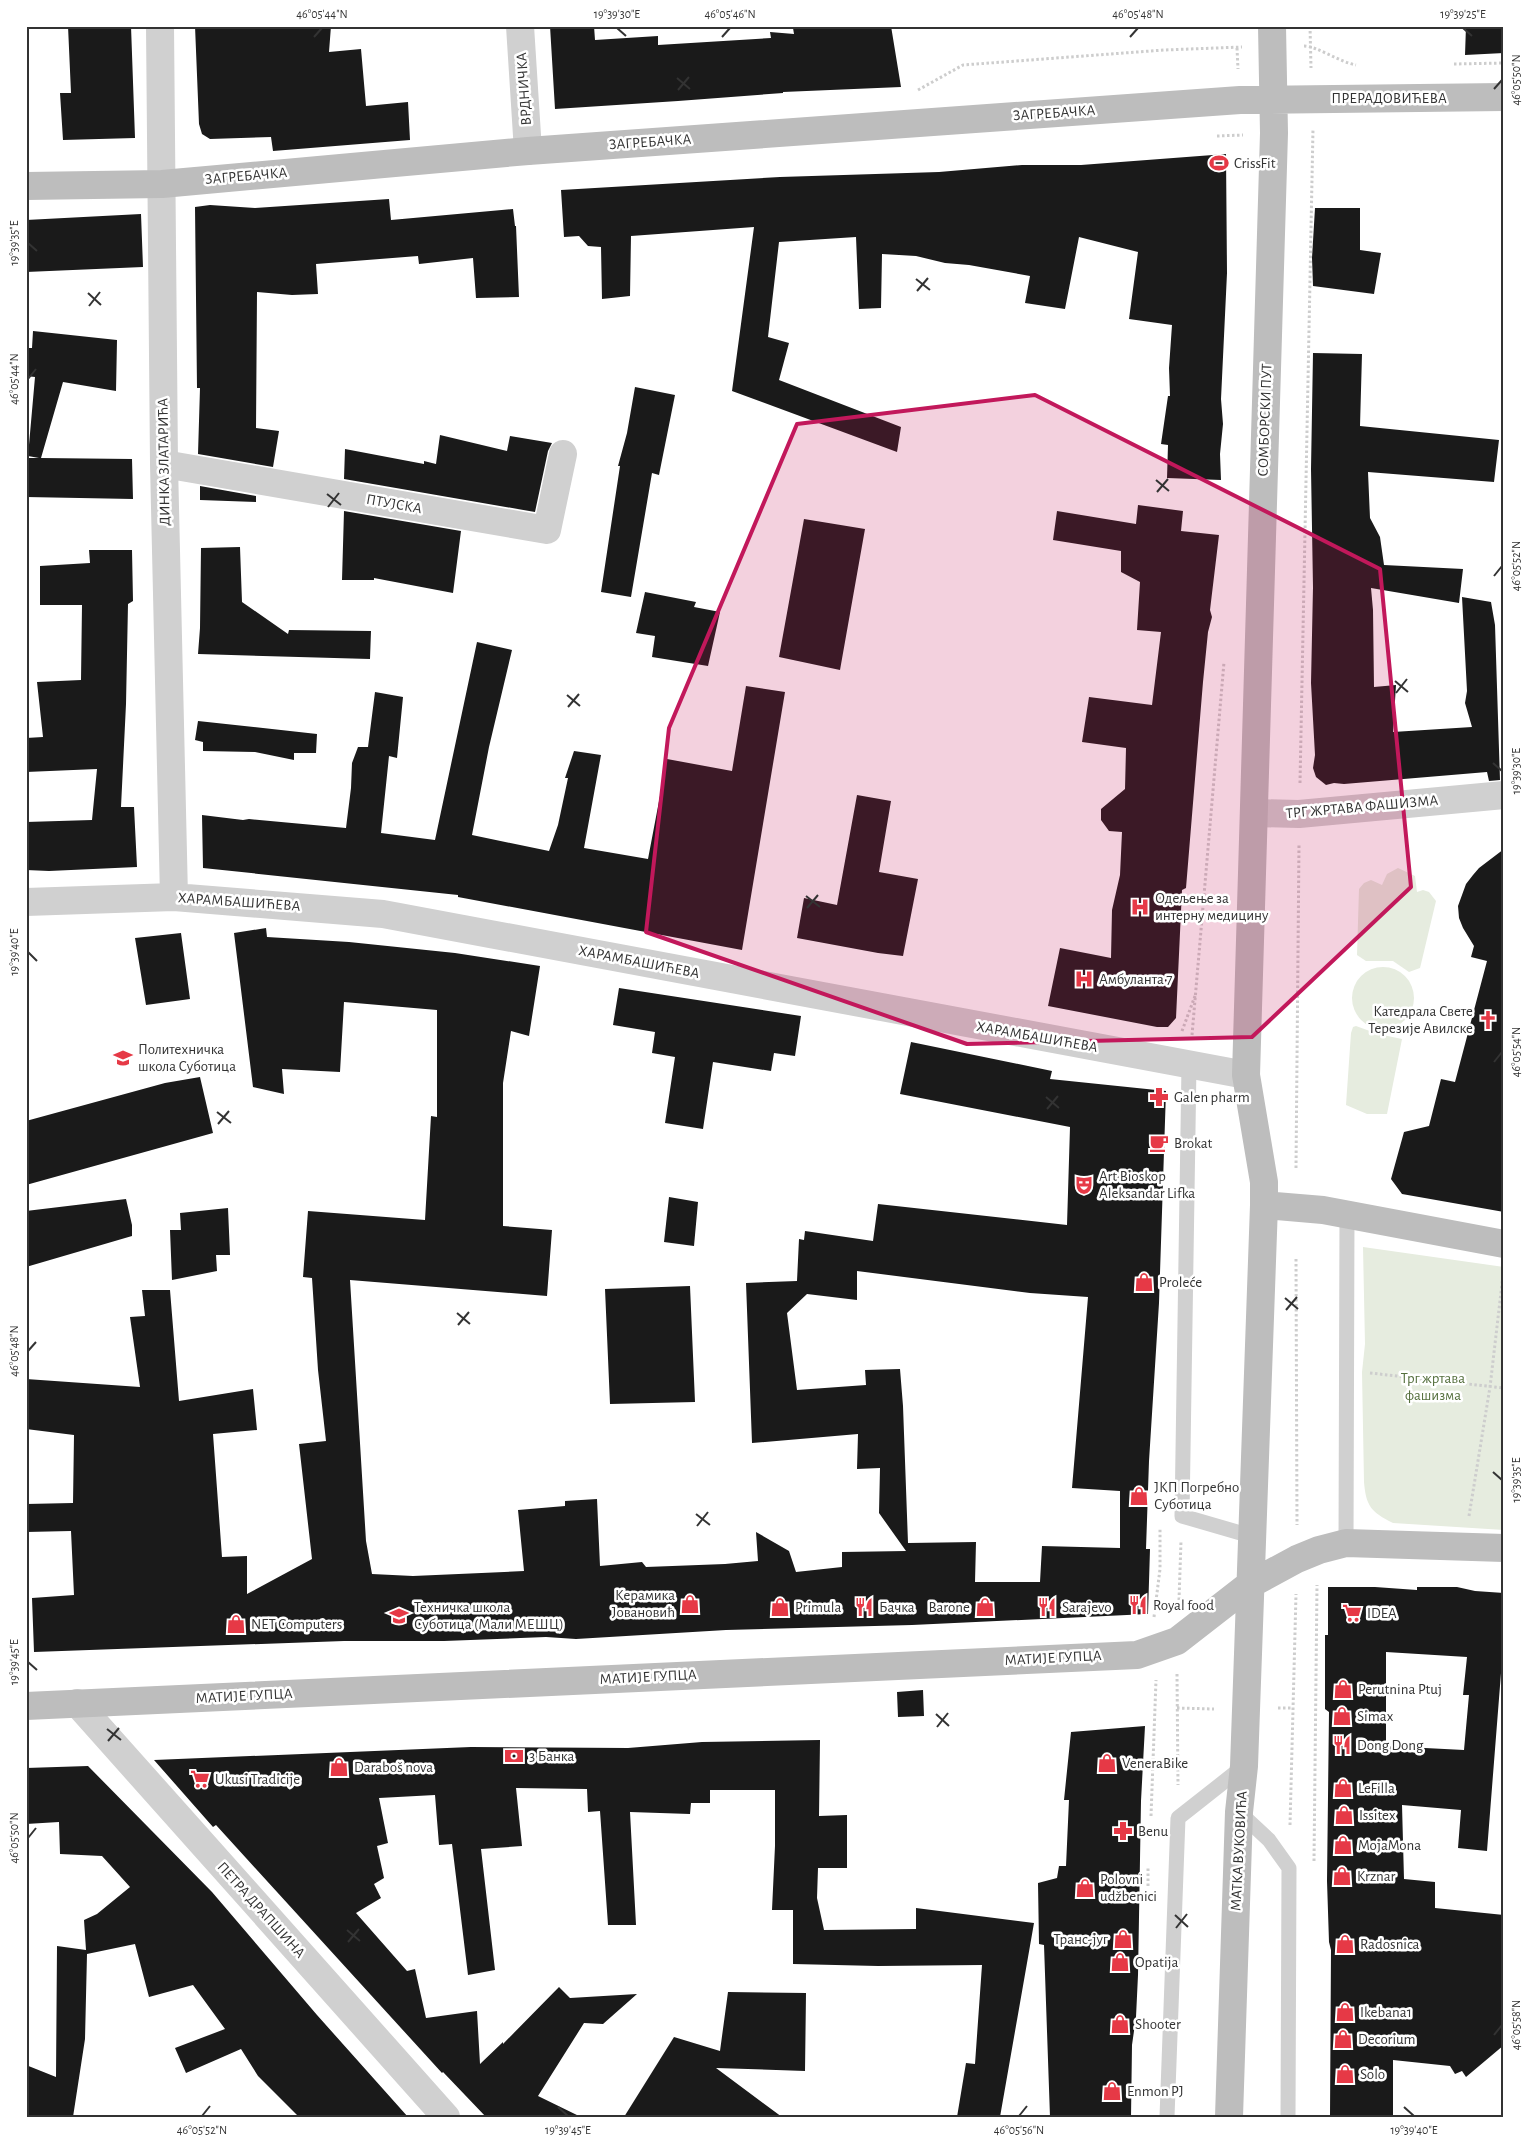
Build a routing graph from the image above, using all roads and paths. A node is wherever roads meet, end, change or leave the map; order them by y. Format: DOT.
graph roads {
  1 [pos="160,26"];
  2 [pos="520,26"];
  3 [pos="1310,26"];
  4 [pos="1272,36"];
  5 [pos="1310,46"];
  6 [pos="1237,48"];
  7 [pos="1504,63"];
  8 [pos="1444,64"];
  9 [pos="1364,65"];
  10 [pos="913,93"];
  11 [pos="1504,97"];
  12 [pos="1312,98"];
  13 [pos="1274,99"];
  14 [pos="1240,100"];
  15 [pos="1240,145"];
  16 [pos="528,151"];
  17 [pos="162,184"];
  18 [pos="26,186"];
  19 [pos="564,454"];
  20 [pos="164,464"];
  21 [pos="1225,654"];
  22 [pos="1504,795"];
  23 [pos="1254,813"];
  24 [pos="1299,814"];
  25 [pos="174,897"];
  26 [pos="26,902"];
  27 [pos="1195,996"];
  28 [pos="1181,1064"];
  29 [pos="1246,1075"];
  30 [pos="1296,1169"];
  31 [pos="1264,1205"];
  32 [pos="1347,1215"];
  33 [pos="1504,1244"];
  34 [pos="1296,1256"];
  35 [pos="1504,1272"];
  36 [pos="1362,1372"];
  37 [pos="1490,1387"];
  38 [pos="1504,1388"];
  39 [pos="1161,1520"];
  40 [pos="1251,1536"];
  41 [pos="1346,1543"];
  42 [pos="1463,1546"];
  43 [pos="1504,1548"];
  44 [pos="1308,1554"];
  45 [pos="1249,1585"];
  46 [pos="1156,1648"];
  47 [pos="77,1703"];
  48 [pos="26,1706"];
  49 [pos="1244,1766"];
  50 [pos="1239,1812"];
  51 [pos="1151,1821"];
  52 [pos="1149,1859"];
  53 [pos="1289,1868"];
  54 [pos="1314,1868"];
  55 [pos="1148,1888"];
  56 [pos="446,2117"];
  57 [pos="1167,2117"];
  58 [pos="1229,2117"];
  59 [pos="1288,2117"];
  1 -- 17 [label="street, ДИНКА ЗЛАТАРИЋА"];
  2 -- 16 [label="street, ВРДНИЧКА"];
  3 -- 5 [label="path"];
  4 -- 5 [label="path"];
  4 -- 6 [label="path"];
  4 -- 13 [label="street, СОМБОРСКИ ПУТ"];
  5 -- 9 [label="path"];
  5 -- 12 [label="path"];
  6 -- 10 [label="path"];
  6 -- 14 [label="path"];
  7 -- 8 [label="path"];
  11 -- 12 [label="street, ПРЕРАДОВИЋЕВА"];
  12 -- 13 [label="street, ПРЕРАДОВИЋЕВА"];
  12 -- 24 [label="path"];
  13 -- 14 [label="street, ЗАГРЕБАЧКА"];
  13 -- 23 [label="street, СОМБОРСКИ ПУТ"];
  14 -- 15 [label="path"];
  14 -- 16 [label="street, ЗАГРЕБАЧКА"];
  16 -- 17 [label="street, ЗАГРЕБАЧКА"];
  17 -- 18 [label="street, ЗАГРЕБАЧКА"];
  17 -- 20 [label="street, ДИНКА ЗЛАТАРИЋА"];
  19 -- 20 [label="street, ПТУЈСКА"];
  20 -- 25 [label="street, ДИНКА ЗЛАТАРИЋА"];
  21 -- 27 [label="path"];
  22 -- 24 [label="street, ТРГ ЖРТАВА ФАШИЗМА"];
  23 -- 24 [label="street, ТРГ ЖРТАВА ФАШИЗМА"];
  23 -- 29 [label="street"];
  24 -- 30 [label="path"];
  25 -- 26 [label="street, ХАРАМБАШИЋЕВА"];
  25 -- 28 [label="street, ХАРАМБАШИЋЕВА"];
  27 -- 28 [label="path"];
  27 -- 28 [label="path"];
  28 -- 29 [label="street, ХАРАМБАШИЋЕВА"];
  28 -- 40 [label="lane"];
  29 -- 31 [label="street"];
  31 -- 32 [label="street"];
  31 -- 40 [label="street"];
  32 -- 33 [label="street"];
  32 -- 41 [label="lane"];
  34 -- 44 [label="path"];
  35 -- 37 [label="path"];
  36 -- 37 [label="path"];
  37 -- 38 [label="path"];
  37 -- 42 [label="path"];
  39 -- 46 [label="path"];
  40 -- 45 [label="street"];
  41 -- 42 [label="street"];
  41 -- 44 [label="street"];
  42 -- 43 [label="street"];
  44 -- 45 [label="street"];
  44 -- 53 [label="path"];
  44 -- 54 [label="path"];
  45 -- 46 [label="street, МАТИЈЕ ГУПЦА"];
  45 -- 49 [label="street, МАТКА ВУКОВИЋА"];
  46 -- 47 [label="street, МАТИЈЕ ГУПЦА"];
  46 -- 51 [label="path"];
  47 -- 48 [label="street, МАТИЈЕ ГУПЦА"];
  47 -- 56 [label="street, ПЕТРА ДРАПШИНА"];
  49 -- 50 [label="street, МАТКА ВУКОВИЋА"];
  49 -- 57 [label="lane"];
  50 -- 53 [label="lane"];
  50 -- 58 [label="street, МАТКА ВУКОВИЋА"];
  52 -- 55 [label="path"];
  53 -- 59 [label="lane"];
}
